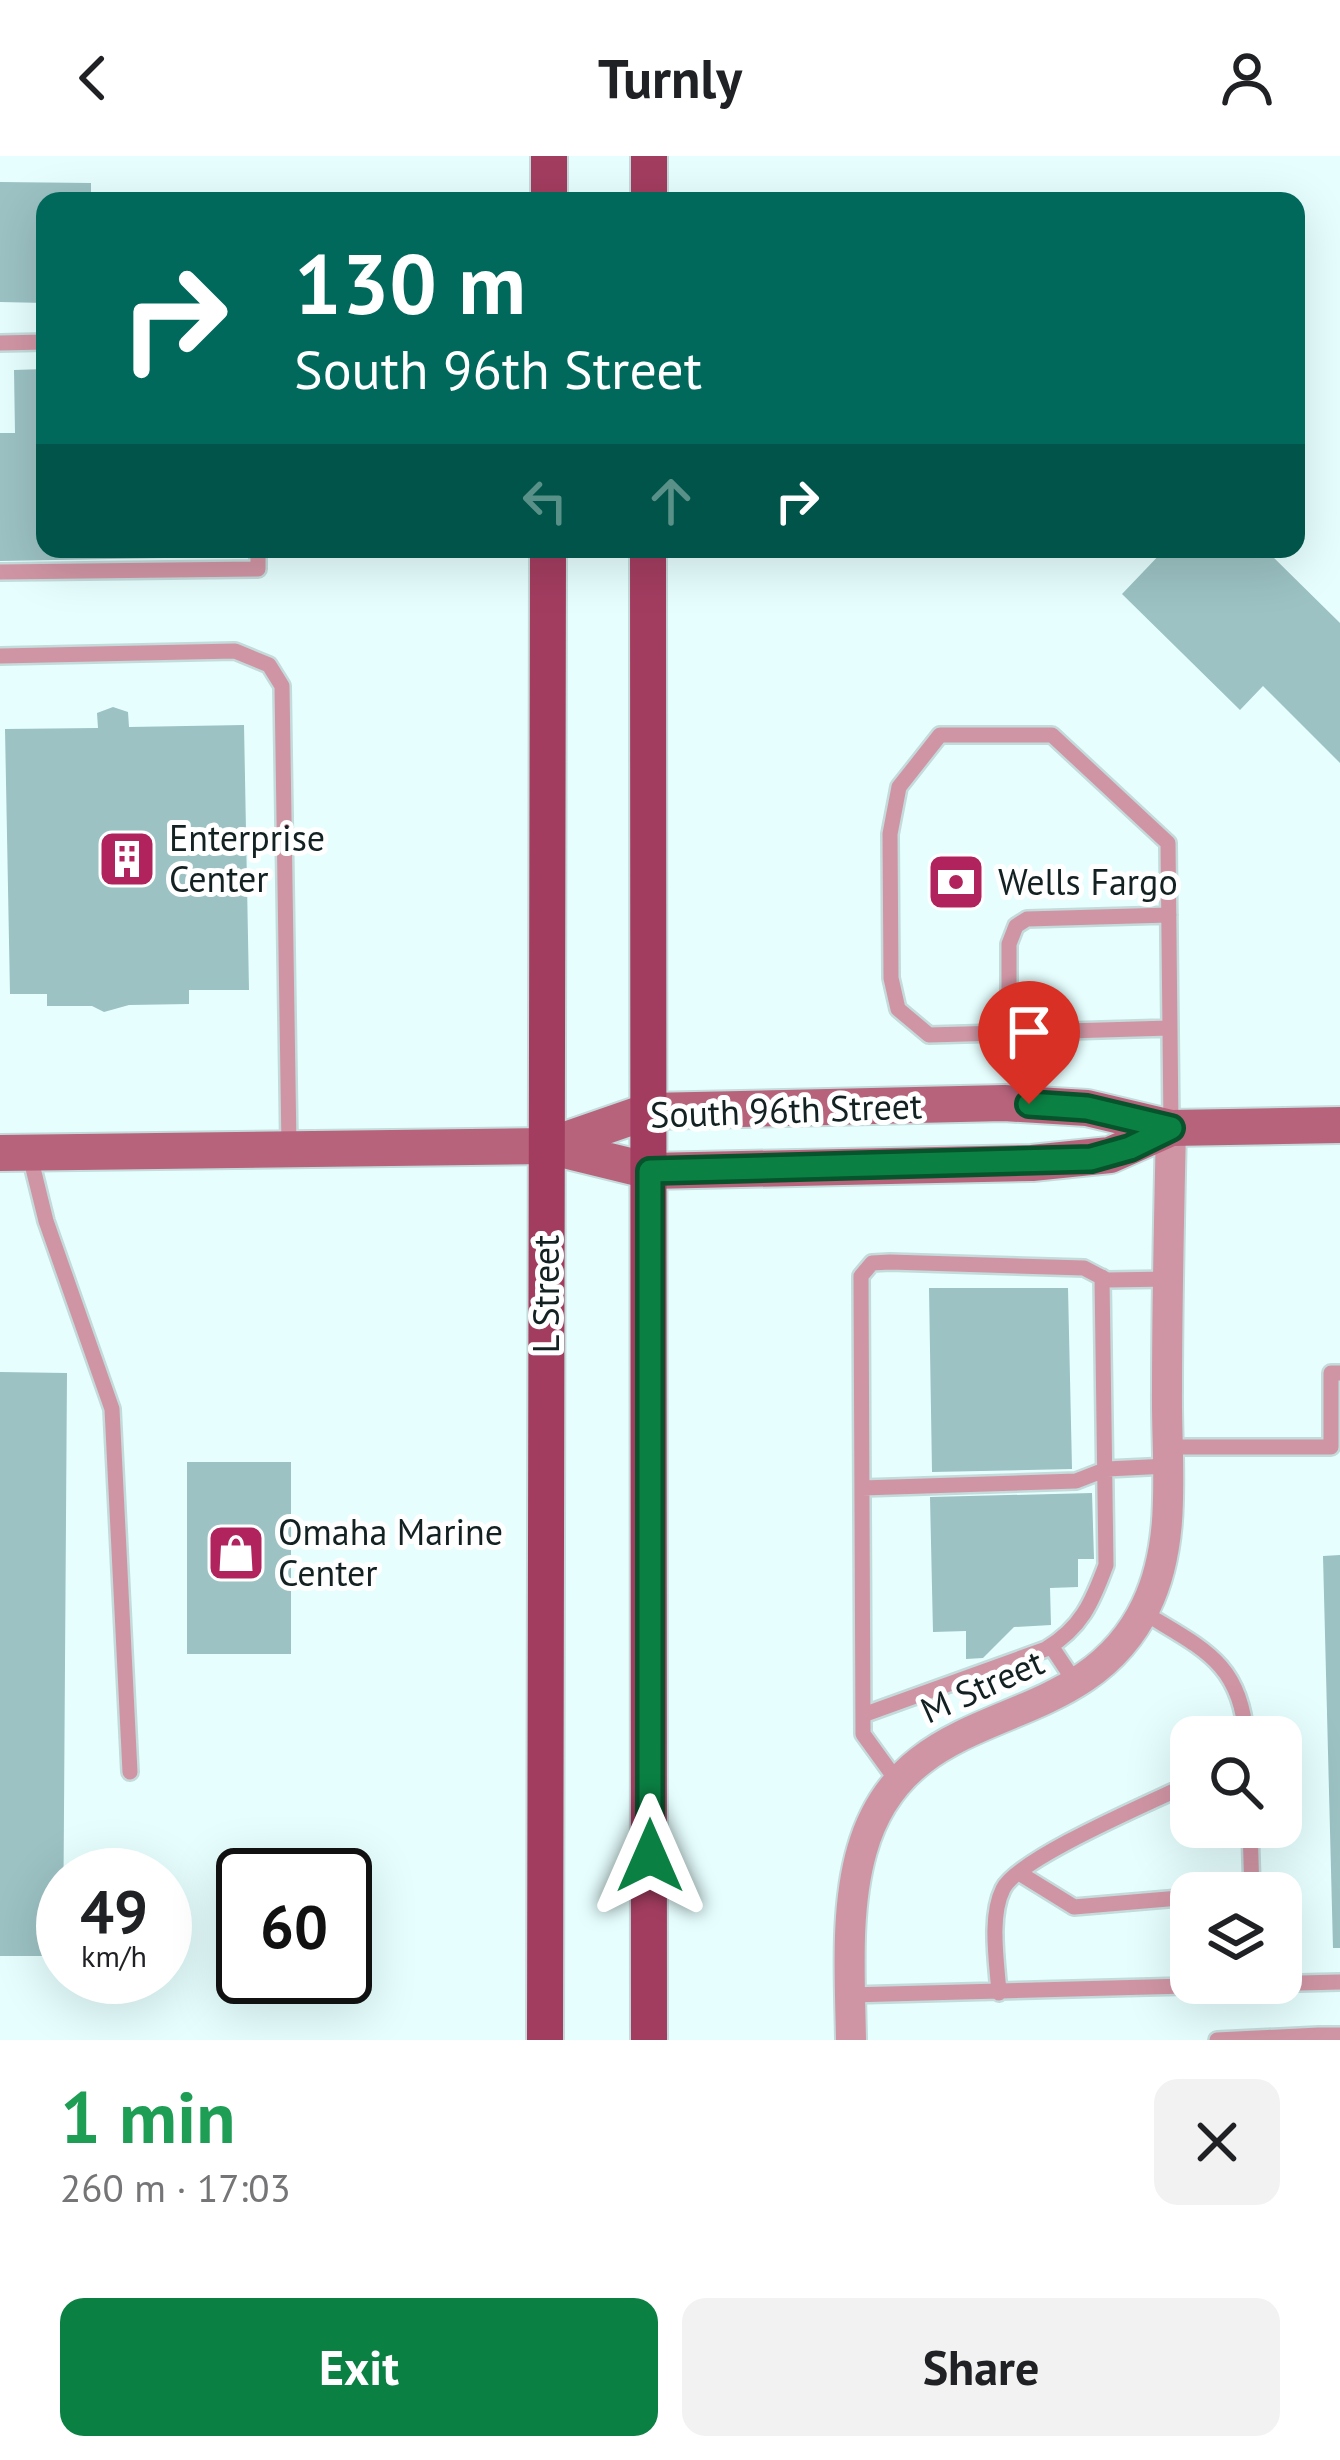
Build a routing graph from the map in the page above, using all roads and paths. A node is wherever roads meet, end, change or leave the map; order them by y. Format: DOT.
graph roads {
  1 [pos="549,156"];
  2 [pos="649,156"];
  3 [pos="549,192"];
  4 [pos="649,192"];
  5 [pos="36,342"];
  6 [pos="0,343"];
  7 [pos="258,558"];
  8 [pos="548,558"];
  9 [pos="648,558"];
  10 [pos="0,572"];
  11 [pos="0,656"];
  12 [pos="1169,915"];
  13 [pos="1170,1028"];
  14 [pos="1010,1033"];
  15 [pos="649,1111"];
  16 [pos="1340,1125"];
  17 [pos="1171,1128"];
  18 [pos="548,1146"];
  19 [pos="289,1150"];
  20 [pos="15,1153"];
  21 [pos="650,1171"];
  22 [pos="1102,1277"];
  23 [pos="1170,1279"];
  24 [pos="1340,1373"];
  25 [pos="1167,1457"];
  26 [pos="1107,1469"];
  27 [pos="862,1488"];
  28 [pos="1143,1612"];
  29 [pos="1051,1646"];
  30 [pos="1077,1685"];
  31 [pos="863,1715"];
  32 [pos="1245,1716"];
  33 [pos="130,1772"];
  34 [pos="897,1781"];
  35 [pos="1170,1794"];
  36 [pos="1019,1873"];
  37 [pos="1170,1899"];
  38 [pos="1340,1982"];
  39 [pos="1302,1983"];
  40 [pos="1170,1987"];
  41 [pos="998,1993"];
  42 [pos="850,1995"];
  43 [pos="1340,2035"];
  44 [pos="1319,2037"];
  45 [pos="545,2040"];
  46 [pos="649,2040"];
  47 [pos="850,2040"];
  48 [pos="1217,2040"];
  1 -- 3 [label="main road"];
  2 -- 4 [label="main road"];
  5 -- 6 [label="lane"];
  7 -- 10 [label="lane"];
  8 -- 18 [label="main road, L Street"];
  9 -- 15 [label="main road"];
  11 -- 19 [label="lane"];
  12 -- 13 [label="lane"];
  12 -- 14 [label="lane"];
  12 -- 14 [label="lane"];
  13 -- 14 [label="lane"];
  13 -- 17 [label="lane"];
  15 -- 17 [label="main road, South 96th Street"];
  15 -- 18 [label="main road, South 96th Street"];
  15 -- 21 [label="main road"];
  16 -- 17 [label="main road, South 96th Street"];
  17 -- 21 [label="main road, South 96th Street"];
  17 -- 23 [label="street, M Street"];
  18 -- 19 [label="main road, South 96th Street"];
  18 -- 21 [label="main road, South 96th Street"];
  18 -- 45 [label="main road, L Street"];
  19 -- 20 [label="main road, South 96th Street"];
  20 -- 33 [label="lane"];
  21 -- 46 [label="main road"];
  22 -- 23 [label="lane"];
  22 -- 26 [label="lane"];
  22 -- 27 [label="lane"];
  23 -- 25 [label="street, M Street"];
  24 -- 25 [label="lane"];
  25 -- 26 [label="lane"];
  25 -- 28 [label="street, M Street"];
  26 -- 27 [label="lane"];
  26 -- 29 [label="lane"];
  27 -- 31 [label="lane"];
  28 -- 30 [label="street, M Street"];
  28 -- 32 [label="lane"];
  29 -- 30 [label="lane"];
  29 -- 31 [label="lane"];
  30 -- 34 [label="street, M Street"];
  31 -- 34 [label="lane"];
  34 -- 42 [label="street, M Street"];
  35 -- 36 [label="lane"];
  36 -- 37 [label="lane"];
  36 -- 41 [label="lane"];
  38 -- 39 [label="lane"];
  40 -- 41 [label="lane"];
  41 -- 42 [label="lane"];
  42 -- 47 [label="street, M Street"];
  43 -- 44 [label="lane"];
  44 -- 48 [label="lane"];
}
